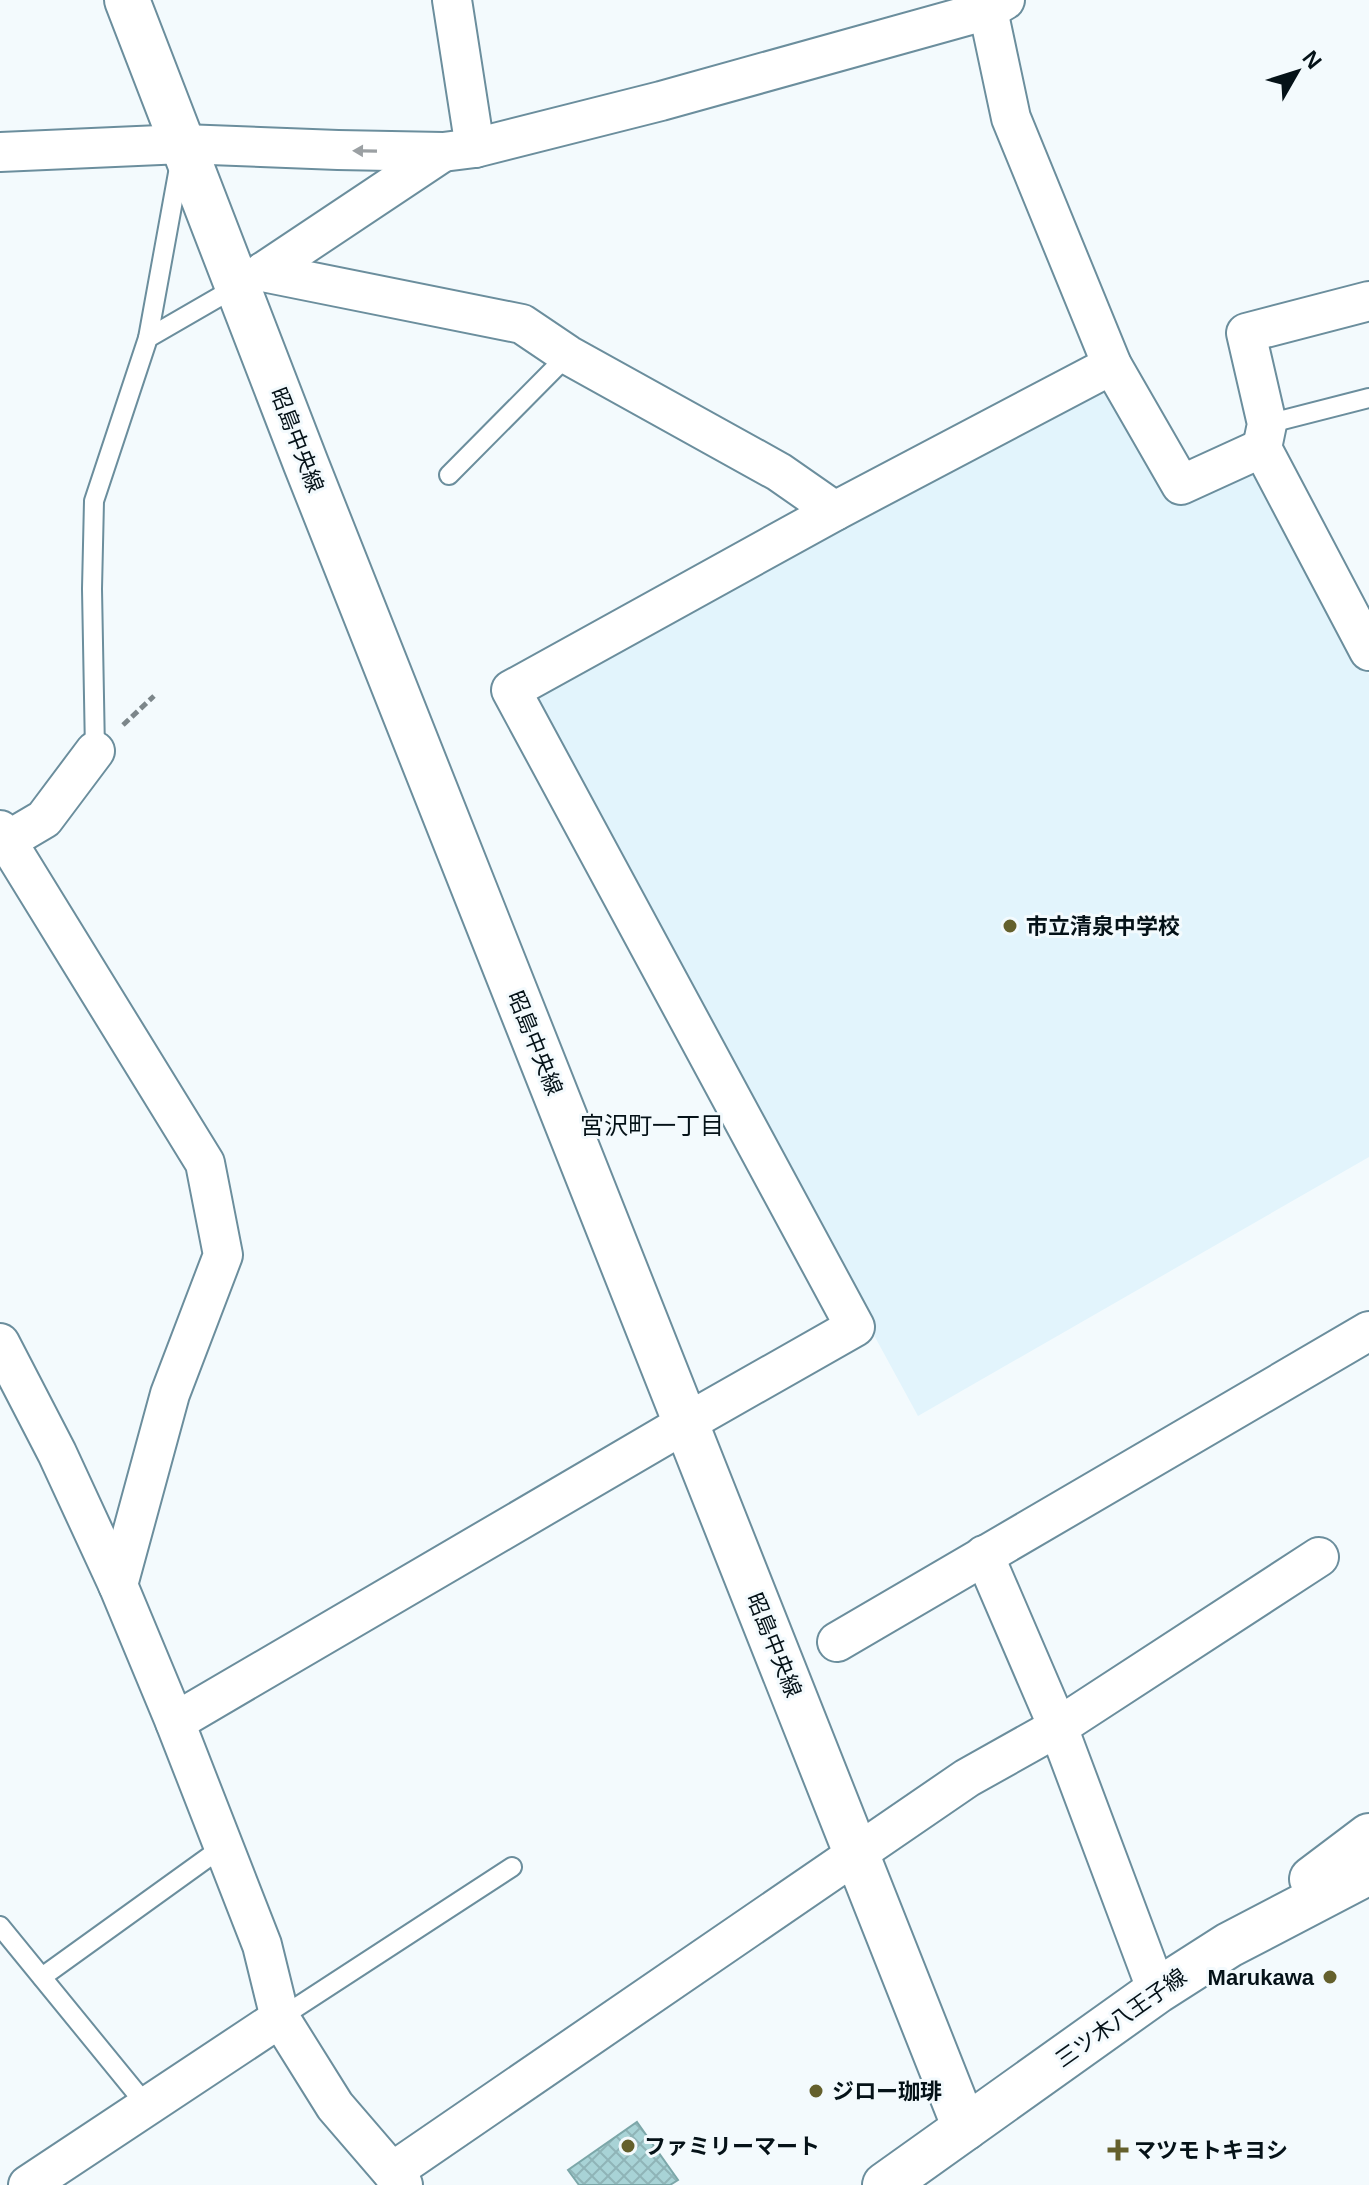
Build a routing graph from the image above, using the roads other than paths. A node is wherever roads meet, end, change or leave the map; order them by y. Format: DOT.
graph roads {
  1 [pos="127,0"];
  2 [pos="452,0"];
  3 [pos="996,5"];
  4 [pos="183,144"];
  5 [pos="459,150"];
  6 [pos="0,152"];
  7 [pos="250,280"];
  8 [pos="1369,301"];
  9 [pos="148,338"];
  10 [pos="568,355"];
  11 [pos="1112,365"];
  12 [pos="1369,398"];
  13 [pos="1264,436"];
  14 [pos="449,475"];
  15 [pos="835,511"];
  16 [pos="1369,651"];
  17 [pos="95,751"];
  18 [pos="2,839"];
  19 [pos="1369,1331"];
  20 [pos="0,1343"];
  21 [pos="686,1423"];
  22 [pos="984,1555"];
  23 [pos="1319,1557"];
  24 [pos="118,1585"];
  25 [pos="837,1642"];
  26 [pos="175,1722"];
  27 [pos="1058,1727"];
  28 [pos="1369,1836"];
  29 [pos="224,1846"];
  30 [pos="856,1853"];
  31 [pos="512,1867"];
  32 [pos="1369,1872"];
  33 [pos="0,1926"];
  34 [pos="1229,1945"];
  35 [pos="42,1977"];
  36 [pos="1157,1991"];
  37 [pos="280,2018"];
  38 [pos="147,2106"];
  39 [pos="965,2128"];
  40 [pos="398,2178"];
  41 [pos="40,2182"];
  42 [pos="885,2185"];
  1 -- 4 [label="street, 昭島中央線"];
  2 -- 5 [label="street"];
  3 -- 5 [label="street"];
  3 -- 11 [label="street"];
  5 -- 4 [label="street, one-way"];
  4 -- 6 [label="street"];
  4 -- 7 [label="street, 昭島中央線"];
  4 -- 9 [label="lane"];
  5 -- 7 [label="street"];
  7 -- 9 [label="lane"];
  7 -- 10 [label="street"];
  7 -- 21 [label="street, 昭島中央線"];
  8 -- 13 [label="street"];
  9 -- 17 [label="lane"];
  10 -- 14 [label="lane"];
  10 -- 15 [label="street"];
  11 -- 13 [label="street"];
  11 -- 15 [label="street"];
  12 -- 13 [label="lane"];
  13 -- 16 [label="street"];
  15 -- 21 [label="street"];
  17 -- 18 [label="street"];
  18 -- 24 [label="street"];
  19 -- 22 [label="street"];
  20 -- 24 [label="street"];
  21 -- 26 [label="street"];
  21 -- 30 [label="street, 昭島中央線"];
  22 -- 25 [label="street"];
  22 -- 27 [label="street"];
  23 -- 27 [label="street"];
  24 -- 26 [label="street"];
  26 -- 29 [label="street"];
  27 -- 30 [label="street"];
  27 -- 36 [label="street"];
  28 -- 34 [label="street"];
  29 -- 35 [label="lane"];
  29 -- 37 [label="street"];
  30 -- 39 [label="street, 昭島中央線"];
  30 -- 40 [label="street"];
  31 -- 37 [label="lane"];
  32 -- 34 [label="street, 三ツ木八王子線"];
  33 -- 35 [label="lane"];
  34 -- 36 [label="street, 三ツ木八王子線"];
  35 -- 38 [label="lane"];
  36 -- 39 [label="street, 三ツ木八王子線"];
  37 -- 38 [label="street"];
  37 -- 40 [label="street"];
  38 -- 41 [label="street"];
  39 -- 42 [label="street, 三ツ木八王子線"];
}
